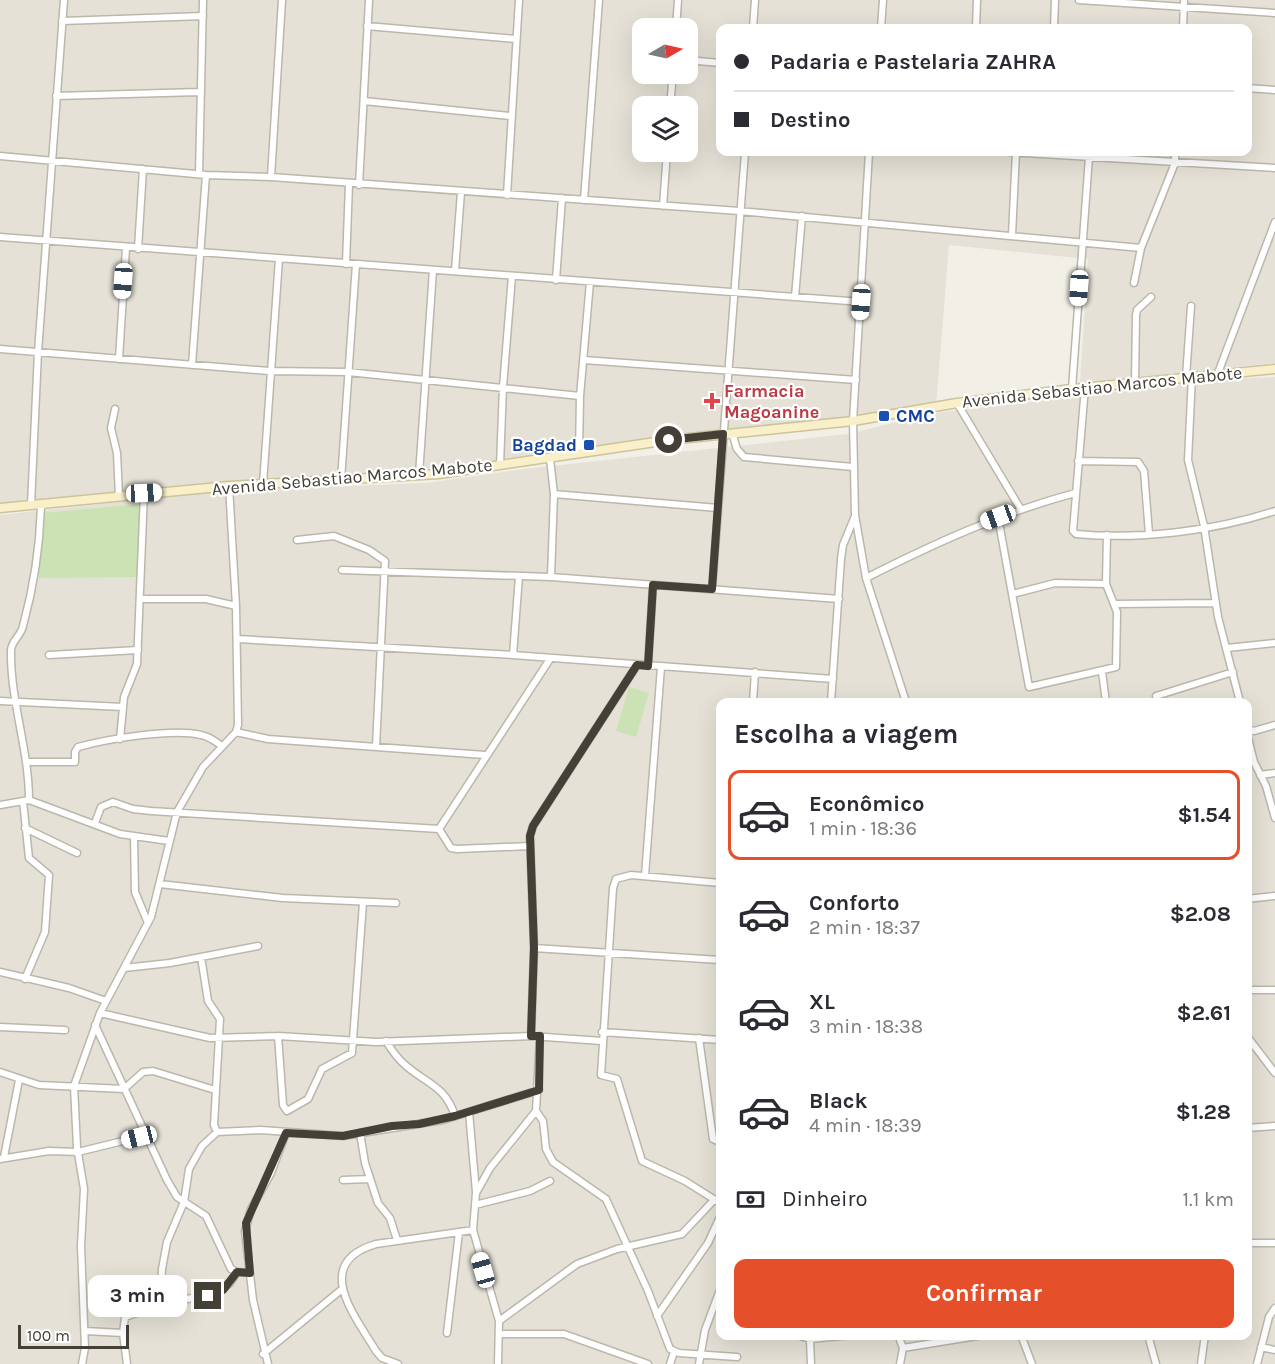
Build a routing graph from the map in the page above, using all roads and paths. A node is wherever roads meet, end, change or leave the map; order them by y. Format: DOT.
graph roads {
  1 [pos="64,0"];
  2 [pos="203,0"];
  3 [pos="282,0"];
  4 [pos="369,0"];
  5 [pos="519,0"];
  6 [pos="599,0"];
  7 [pos="678,0"];
  8 [pos="755,0"];
  9 [pos="883,0"];
  10 [pos="977,0"];
  11 [pos="1055,0"];
  12 [pos="1079,0"];
  13 [pos="1184,3"];
  14 [pos="1275,13"];
  15 [pos="202,15"];
  16 [pos="677,18"];
  17 [pos="62,21"];
  18 [pos="753,24"];
  19 [pos="881,24"];
  20 [pos="976,24"];
  21 [pos="1054,24"];
  22 [pos="1183,24"];
  23 [pos="367,26"];
  24 [pos="516,39"];
  25 [pos="698,61"];
  26 [pos="716,63"];
  27 [pos="1252,88"];
  28 [pos="1275,90"];
  29 [pos="200,92"];
  30 [pos="56,96"];
  31 [pos="364,101"];
  32 [pos="510,116"];
  33 [pos="0,156"];
  34 [pos="745,156"];
  35 [pos="869,156"];
  36 [pos="1016,156"];
  37 [pos="1079,156"];
  38 [pos="1175,156"];
  39 [pos="1089,157"];
  40 [pos="52,161"];
  41 [pos="666,162"];
  42 [pos="1174,163"];
  43 [pos="1275,168"];
  44 [pos="143,169"];
  45 [pos="202,174"];
  46 [pos="271,177"];
  47 [pos="349,184"];
  48 [pos="359,185"];
  49 [pos="461,192"];
  50 [pos="507,195"];
  51 [pos="562,198"];
  52 [pos="584,200"];
  53 [pos="663,206"];
  54 [pos="739,211"];
  55 [pos="801,216"];
  56 [pos="864,222"];
  57 [pos="1275,222"];
  58 [pos="1012,235"];
  59 [pos="0,237"];
  60 [pos="46,241"];
  61 [pos="1083,243"];
  62 [pos="126,248"];
  63 [pos="1141,248"];
  64 [pos="138,249"];
  65 [pos="201,253"];
  66 [pos="279,259"];
  67 [pos="346,264"];
  68 [pos="356,264"];
  69 [pos="433,270"];
  70 [pos="455,271"];
  71 [pos="512,276"];
  72 [pos="556,280"];
  73 [pos="590,282"];
  74 [pos="1134,283"];
  75 [pos="733,293"];
  76 [pos="795,297"];
  77 [pos="1151,297"];
  78 [pos="861,302"];
  79 [pos="1191,306"];
  80 [pos="0,349"];
  81 [pos="38,352"];
  82 [pos="119,358"];
  83 [pos="584,360"];
  84 [pos="192,365"];
  85 [pos="1275,369"];
  86 [pos="269,371"];
  87 [pos="348,372"];
  88 [pos="727,372"];
  89 [pos="1218,373"];
  90 [pos="1189,376"];
  91 [pos="856,380"];
  92 [pos="426,381"];
  93 [pos="1135,382"];
  94 [pos="502,387"];
  95 [pos="1085,387"];
  96 [pos="1072,388"];
  97 [pos="580,396"];
  98 [pos="957,403"];
  99 [pos="115,408"];
  100 [pos="854,421"];
  101 [pos="727,434"];
  102 [pos="579,454"];
  103 [pos="550,459"];
  104 [pos="1078,461"];
  105 [pos="500,465"];
  106 [pos="853,467"];
  107 [pos="419,475"];
  108 [pos="341,480"];
  109 [pos="263,484"];
  110 [pos="229,486"];
  111 [pos="144,493"];
  112 [pos="1075,493"];
  113 [pos="554,494"];
  114 [pos="118,496"];
  115 [pos="36,505"];
  116 [pos="0,508"];
  117 [pos="718,508"];
  118 [pos="1020,508"];
  119 [pos="1275,511"];
  120 [pos="855,516"];
  121 [pos="998,517"];
  122 [pos="1204,526"];
  123 [pos="1149,534"];
  124 [pos="1107,536"];
  125 [pos="297,540"];
  126 [pos="342,570"];
  127 [pos="386,573"];
  128 [pos="519,576"];
  129 [pos="551,577"];
  130 [pos="866,578"];
  131 [pos="1106,584"];
  132 [pos="653,585"];
  133 [pos="712,589"];
  134 [pos="1013,594"];
  135 [pos="141,599"];
  136 [pos="838,599"];
  137 [pos="1216,603"];
  138 [pos="1116,604"];
  139 [pos="236,606"];
  140 [pos="238,639"];
  141 [pos="1275,643"];
  142 [pos="380,647"];
  143 [pos="1227,648"];
  144 [pos="138,650"];
  145 [pos="49,655"];
  146 [pos="513,655"];
  147 [pos="550,659"];
  148 [pos="637,665"];
  149 [pos="648,666"];
  150 [pos="661,667"];
  151 [pos="755,672"];
  152 [pos="1102,672"];
  153 [pos="1233,672"];
  154 [pos="833,679"];
  155 [pos="1156,696"];
  156 [pos="753,698"];
  157 [pos="831,698"];
  158 [pos="905,698"];
  159 [pos="1105,698"];
  160 [pos="1239,698"];
  161 [pos="0,700"];
  162 [pos="15,701"];
  163 [pos="123,706"];
  164 [pos="1275,725"];
  165 [pos="1252,731"];
  166 [pos="236,732"];
  167 [pos="120,739"];
  168 [pos="222,746"];
  169 [pos="376,747"];
  170 [pos="1252,749"];
  171 [pos="485,755"];
  172 [pos="27,762"];
  173 [pos="1275,773"];
  174 [pos="1260,775"];
  175 [pos="1273,800"];
  176 [pos="26,801"];
  177 [pos="0,805"];
  178 [pos="177,812"];
  179 [pos="1275,818"];
  180 [pos="95,824"];
  181 [pos="25,828"];
  182 [pos="439,829"];
  183 [pos="134,837"];
  184 [pos="169,841"];
  185 [pos="530,846"];
  186 [pos="77,853"];
  187 [pos="645,876"];
  188 [pos="716,883"];
  189 [pos="160,884"];
  190 [pos="1275,896"];
  191 [pos="1252,898"];
  192 [pos="363,903"];
  193 [pos="396,903"];
  194 [pos="148,923"];
  195 [pos="258,946"];
  196 [pos="534,948"];
  197 [pos="607,952"];
  198 [pos="201,957"];
  199 [pos="716,960"];
  200 [pos="124,968"];
  201 [pos="0,972"];
  202 [pos="25,979"];
  203 [pos="1252,990"];
  204 [pos="1275,990"];
  205 [pos="106,1001"];
  206 [pos="100,1014"];
  207 [pos="95,1024"];
  208 [pos="0,1027"];
  209 [pos="65,1030"];
  210 [pos="602,1032"];
  211 [pos="278,1036"];
  212 [pos="531,1036"];
  213 [pos="540,1036"];
  214 [pos="219,1038"];
  215 [pos="699,1038"];
  216 [pos="354,1039"];
  217 [pos="716,1040"];
  218 [pos="386,1041"];
  219 [pos="602,1041"];
  220 [pos="1252,1043"];
  221 [pos="0,1072"];
  222 [pos="1275,1073"];
  223 [pos="19,1080"];
  224 [pos="74,1086"];
  225 [pos="124,1089"];
  226 [pos="215,1090"];
  227 [pos="539,1090"];
  228 [pos="536,1111"];
  229 [pos="469,1112"];
  230 [pos="455,1116"];
  231 [pos="1275,1126"];
  232 [pos="1252,1128"];
  233 [pos="217,1132"];
  234 [pos="286,1133"];
  235 [pos="360,1133"];
  236 [pos="147,1135"];
  237 [pos="716,1140"];
  238 [pos="78,1152"];
  239 [pos="2,1158"];
  240 [pos="370,1179"];
  241 [pos="343,1180"];
  242 [pos="550,1181"];
  243 [pos="476,1193"];
  244 [pos="716,1200"];
  245 [pos="184,1202"];
  246 [pos="716,1202"];
  247 [pos="475,1205"];
  248 [pos="716,1226"];
  249 [pos="473,1230"];
  250 [pos="459,1232"];
  251 [pos="397,1240"];
  252 [pos="1252,1243"];
  253 [pos="1275,1243"];
  254 [pos="627,1246"];
  255 [pos="237,1272"];
  256 [pos="250,1273"];
  257 [pos="341,1290"];
  258 [pos="716,1302"];
  259 [pos="160,1305"];
  260 [pos="1275,1308"];
  261 [pos="657,1316"];
  262 [pos="499,1321"];
  263 [pos="85,1331"];
  264 [pos="123,1332"];
  265 [pos="447,1333"];
  266 [pos="500,1334"];
  267 [pos="810,1340"];
  268 [pos="899,1340"];
  269 [pos="924,1340"];
  270 [pos="952,1340"];
  271 [pos="1023,1340"];
  272 [pos="1149,1340"];
  273 [pos="1204,1340"];
  274 [pos="923,1345"];
  275 [pos="1262,1347"];
  276 [pos="903,1348"];
  277 [pos="1275,1350"];
  278 [pos="675,1352"];
  279 [pos="263,1354"];
  280 [pos="699,1354"];
  281 [pos="737,1357"];
  282 [pos="82,1364"];
  283 [pos="127,1364"];
  284 [pos="268,1364"];
  285 [pos="398,1364"];
  286 [pos="498,1364"];
  287 [pos="648,1364"];
  288 [pos="670,1364"];
  289 [pos="699,1364"];
  290 [pos="811,1364"];
  291 [pos="900,1364"];
  292 [pos="1032,1364"];
  293 [pos="1156,1364"];
  294 [pos="1201,1364"];
  295 [pos="1257,1364"];
  1 -- 17 [label="street"];
  2 -- 15 [label="street"];
  3 -- 46 [label="street"];
  4 -- 23 [label="street"];
  5 -- 24 [label="street"];
  6 -- 52 [label="street"];
  7 -- 16 [label="street"];
  8 -- 18 [label="street"];
  9 -- 19 [label="street"];
  10 -- 20 [label="street"];
  11 -- 21 [label="street"];
  12 -- 13 [label="street"];
  13 -- 14 [label="street"];
  13 -- 22 [label="street"];
  15 -- 17 [label="street"];
  15 -- 29 [label="street"];
  17 -- 30 [label="street"];
  23 -- 24 [label="street"];
  23 -- 31 [label="street"];
  24 -- 32 [label="street"];
  25 -- 26 [label="street"];
  27 -- 28 [label="street"];
  29 -- 30 [label="street"];
  29 -- 45 [label="street"];
  30 -- 40 [label="street"];
  31 -- 32 [label="street"];
  31 -- 48 [label="street"];
  32 -- 50 [label="street"];
  33 -- 40 [label="street"];
  34 -- 54 [label="street"];
  35 -- 56 [label="street"];
  36 -- 58 [label="street"];
  37 -- 39 [label="street"];
  38 -- 42 [label="street"];
  39 -- 42 [label="street"];
  39 -- 61 [label="street"];
  40 -- 44 [label="street"];
  40 -- 60 [label="street"];
  41 -- 53 [label="street"];
  42 -- 43 [label="street"];
  42 -- 63 [label="street"];
  44 -- 45 [label="street"];
  44 -- 64 [label="street"];
  45 -- 46 [label="street"];
  45 -- 65 [label="street"];
  46 -- 47 [label="street"];
  47 -- 48 [label="street"];
  47 -- 67 [label="street"];
  48 -- 49 [label="street"];
  49 -- 50 [label="street"];
  49 -- 70 [label="street"];
  50 -- 51 [label="street"];
  51 -- 52 [label="street"];
  51 -- 72 [label="street"];
  52 -- 53 [label="street"];
  53 -- 54 [label="street"];
  54 -- 55 [label="street"];
  54 -- 75 [label="street"];
  55 -- 56 [label="street"];
  55 -- 76 [label="street"];
  56 -- 58 [label="street"];
  56 -- 78 [label="street"];
  57 -- 89 [label="street"];
  58 -- 61 [label="street"];
  59 -- 60 [label="street"];
  60 -- 62 [label="street"];
  60 -- 81 [label="street"];
  61 -- 63 [label="street"];
  61 -- 96 [label="street"];
  62 -- 64 [label="street"];
  62 -- 82 [label="street"];
  63 -- 74 [label="street"];
  64 -- 65 [label="street"];
  65 -- 66 [label="street"];
  65 -- 84 [label="street"];
  66 -- 67 [label="street"];
  66 -- 86 [label="street"];
  67 -- 68 [label="street"];
  68 -- 69 [label="street"];
  68 -- 87 [label="street"];
  69 -- 70 [label="street"];
  69 -- 92 [label="street"];
  70 -- 71 [label="street"];
  71 -- 72 [label="street"];
  71 -- 94 [label="street"];
  72 -- 73 [label="street"];
  73 -- 75 [label="street"];
  73 -- 83 [label="street"];
  75 -- 76 [label="street"];
  75 -- 88 [label="street"];
  76 -- 78 [label="street"];
  77 -- 93 [label="street"];
  78 -- 91 [label="street"];
  79 -- 90 [label="street"];
  80 -- 81 [label="street"];
  81 -- 82 [label="street"];
  81 -- 115 [label="street"];
  82 -- 84 [label="street"];
  83 -- 88 [label="street"];
  83 -- 97 [label="street"];
  84 -- 86 [label="street"];
  85 -- 89 [label="main road, Avenida Sebastiao Marcos Mabote"];
  86 -- 87 [label="street"];
  86 -- 109 [label="street"];
  87 -- 92 [label="street"];
  87 -- 108 [label="street"];
  88 -- 91 [label="street"];
  88 -- 101 [label="street"];
  89 -- 90 [label="main road, Avenida Sebastiao Marcos Mabote"];
  90 -- 93 [label="main road, Avenida Sebastiao Marcos Mabote"];
  90 -- 122 [label="street"];
  91 -- 100 [label="street"];
  92 -- 94 [label="street"];
  92 -- 107 [label="street"];
  93 -- 95 [label="main road, Avenida Sebastiao Marcos Mabote"];
  94 -- 97 [label="street"];
  94 -- 105 [label="street"];
  95 -- 96 [label="main road, Avenida Sebastiao Marcos Mabote"];
  95 -- 104 [label="street"];
  96 -- 98 [label="main road, Avenida Sebastiao Marcos Mabote"];
  97 -- 102 [label="street"];
  98 -- 100 [label="main road, Avenida Sebastiao Marcos Mabote"];
  98 -- 118 [label="street"];
  99 -- 114 [label="street"];
  100 -- 101 [label="main road, Avenida Sebastiao Marcos Mabote"];
  100 -- 106 [label="street"];
  101 -- 102 [label="main road, Avenida Sebastiao Marcos Mabote"];
  101 -- 106 [label="street"];
  101 -- 117 [label="street"];
  102 -- 103 [label="main road, Avenida Sebastiao Marcos Mabote"];
  103 -- 105 [label="main road, Avenida Sebastiao Marcos Mabote"];
  103 -- 113 [label="street"];
  104 -- 112 [label="street"];
  104 -- 123 [label="street"];
  105 -- 107 [label="main road, Avenida Sebastiao Marcos Mabote"];
  106 -- 120 [label="street"];
  107 -- 108 [label="main road, Avenida Sebastiao Marcos Mabote"];
  108 -- 109 [label="main road, Avenida Sebastiao Marcos Mabote"];
  109 -- 110 [label="main road, Avenida Sebastiao Marcos Mabote"];
  110 -- 111 [label="main road, Avenida Sebastiao Marcos Mabote"];
  110 -- 139 [label="street"];
  111 -- 114 [label="main road, Avenida Sebastiao Marcos Mabote"];
  111 -- 135 [label="street"];
  112 -- 118 [label="street"];
  112 -- 124 [label="street"];
  113 -- 117 [label="street"];
  113 -- 129 [label="street"];
  114 -- 115 [label="main road, Avenida Sebastiao Marcos Mabote"];
  115 -- 116 [label="main road, Avenida Sebastiao Marcos Mabote"];
  115 -- 162 [label="street"];
  117 -- 133 [label="street"];
  118 -- 121 [label="street"];
  119 -- 122 [label="street"];
  120 -- 130 [label="street"];
  120 -- 136 [label="street"];
  121 -- 130 [label="street"];
  121 -- 134 [label="street"];
  122 -- 123 [label="street"];
  122 -- 137 [label="street"];
  123 -- 124 [label="street"];
  124 -- 131 [label="street"];
  125 -- 127 [label="street"];
  126 -- 127 [label="street"];
  127 -- 128 [label="street"];
  127 -- 142 [label="street"];
  128 -- 129 [label="street"];
  128 -- 146 [label="street"];
  129 -- 132 [label="street"];
  130 -- 158 [label="street"];
  131 -- 134 [label="street"];
  131 -- 138 [label="street"];
  132 -- 133 [label="street"];
  132 -- 149 [label="street"];
  133 -- 136 [label="street"];
  134 -- 152 [label="street"];
  135 -- 139 [label="street"];
  135 -- 144 [label="street"];
  136 -- 154 [label="street"];
  137 -- 138 [label="street"];
  137 -- 143 [label="street"];
  138 -- 152 [label="street"];
  139 -- 140 [label="street"];
  140 -- 142 [label="street"];
  140 -- 166 [label="street"];
  141 -- 143 [label="street"];
  142 -- 146 [label="street"];
  142 -- 169 [label="street"];
  143 -- 153 [label="street"];
  144 -- 145 [label="street"];
  144 -- 163 [label="street"];
  146 -- 147 [label="street"];
  147 -- 148 [label="street"];
  147 -- 171 [label="street"];
  148 -- 149 [label="street"];
  148 -- 185 [label="street"];
  149 -- 150 [label="street"];
  150 -- 151 [label="street"];
  150 -- 187 [label="street"];
  151 -- 154 [label="street"];
  151 -- 156 [label="street"];
  152 -- 159 [label="street"];
  153 -- 155 [label="street"];
  153 -- 160 [label="street"];
  154 -- 157 [label="street"];
  161 -- 162 [label="street"];
  162 -- 163 [label="street"];
  162 -- 172 [label="street"];
  163 -- 167 [label="street"];
  164 -- 165 [label="street"];
  166 -- 168 [label="street"];
  166 -- 169 [label="street"];
  167 -- 168 [label="street"];
  167 -- 172 [label="street"];
  168 -- 178 [label="street"];
  169 -- 171 [label="street"];
  170 -- 174 [label="street"];
  171 -- 182 [label="street"];
  172 -- 176 [label="street"];
  173 -- 174 [label="street"];
  174 -- 175 [label="street"];
  175 -- 179 [label="street"];
  176 -- 177 [label="street"];
  176 -- 180 [label="street"];
  176 -- 181 [label="street"];
  178 -- 180 [label="street"];
  178 -- 182 [label="street"];
  178 -- 184 [label="street"];
  180 -- 183 [label="street"];
  181 -- 186 [label="street"];
  181 -- 202 [label="street"];
  182 -- 185 [label="street"];
  183 -- 184 [label="street"];
  183 -- 194 [label="street"];
  184 -- 189 [label="street"];
  185 -- 196 [label="street"];
  187 -- 188 [label="street"];
  187 -- 197 [label="street"];
  189 -- 192 [label="street"];
  189 -- 194 [label="street"];
  190 -- 191 [label="street"];
  192 -- 193 [label="street"];
  192 -- 216 [label="street"];
  194 -- 200 [label="street"];
  195 -- 198 [label="street"];
  196 -- 197 [label="street"];
  196 -- 212 [label="street"];
  197 -- 199 [label="street"];
  197 -- 210 [label="street"];
  198 -- 200 [label="street"];
  198 -- 214 [label="street"];
  200 -- 205 [label="street"];
  201 -- 202 [label="street"];
  202 -- 205 [label="street"];
  203 -- 204 [label="street"];
  205 -- 206 [label="street"];
  206 -- 207 [label="street"];
  206 -- 214 [label="street"];
  207 -- 224 [label="street"];
  207 -- 225 [label="street"];
  208 -- 209 [label="street"];
  210 -- 215 [label="street"];
  210 -- 219 [label="street"];
  211 -- 214 [label="street"];
  211 -- 216 [label="street"];
  211 -- 216 [label="street"];
  212 -- 213 [label="street"];
  212 -- 218 [label="street"];
  213 -- 219 [label="street"];
  213 -- 227 [label="street"];
  214 -- 226 [label="street"];
  215 -- 217 [label="street"];
  215 -- 237 [label="street"];
  216 -- 218 [label="street"];
  218 -- 230 [label="street"];
  219 -- 244 [label="street"];
  220 -- 222 [label="street"];
  221 -- 223 [label="street"];
  223 -- 224 [label="street"];
  223 -- 239 [label="street"];
  224 -- 225 [label="street"];
  224 -- 238 [label="street"];
  225 -- 226 [label="street"];
  225 -- 236 [label="street"];
  226 -- 233 [label="street"];
  227 -- 228 [label="street"];
  227 -- 229 [label="street"];
  228 -- 243 [label="street"];
  228 -- 254 [label="street"];
  229 -- 230 [label="street"];
  229 -- 243 [label="street"];
  230 -- 235 [label="street"];
  231 -- 232 [label="street"];
  233 -- 234 [label="street"];
  233 -- 245 [label="street"];
  234 -- 235 [label="street"];
  234 -- 256 [label="street"];
  235 -- 240 [label="street"];
  236 -- 238 [label="street"];
  236 -- 245 [label="street"];
  238 -- 239 [label="street"];
  238 -- 263 [label="street"];
  240 -- 241 [label="street"];
  240 -- 251 [label="street"];
  242 -- 247 [label="street"];
  243 -- 247 [label="street"];
  245 -- 255 [label="street"];
  245 -- 259 [label="street"];
  246 -- 254 [label="street"];
  247 -- 249 [label="street"];
  248 -- 261 [label="street"];
  249 -- 250 [label="street"];
  249 -- 262 [label="street"];
  250 -- 251 [label="street"];
  250 -- 265 [label="street"];
  251 -- 257 [label="street"];
  252 -- 253 [label="street"];
  254 -- 261 [label="street"];
  254 -- 262 [label="street"];
  255 -- 256 [label="street"];
  255 -- 259 [label="street"];
  256 -- 279 [label="street"];
  257 -- 279 [label="street"];
  257 -- 285 [label="street"];
  258 -- 280 [label="street"];
  259 -- 264 [label="street"];
  260 -- 275 [label="street"];
  261 -- 278 [label="street"];
  262 -- 266 [label="street"];
  263 -- 264 [label="street"];
  263 -- 282 [label="street"];
  264 -- 283 [label="street"];
  266 -- 286 [label="street"];
  266 -- 287 [label="street"];
  267 -- 290 [label="street"];
  268 -- 276 [label="street"];
  269 -- 274 [label="street"];
  270 -- 274 [label="street"];
  271 -- 292 [label="street"];
  272 -- 293 [label="street"];
  273 -- 294 [label="street"];
  274 -- 276 [label="street"];
  275 -- 277 [label="street"];
  275 -- 295 [label="street"];
  276 -- 291 [label="street"];
  278 -- 280 [label="street"];
  278 -- 288 [label="street"];
  279 -- 284 [label="street"];
  280 -- 281 [label="street"];
  280 -- 289 [label="street"];
}
